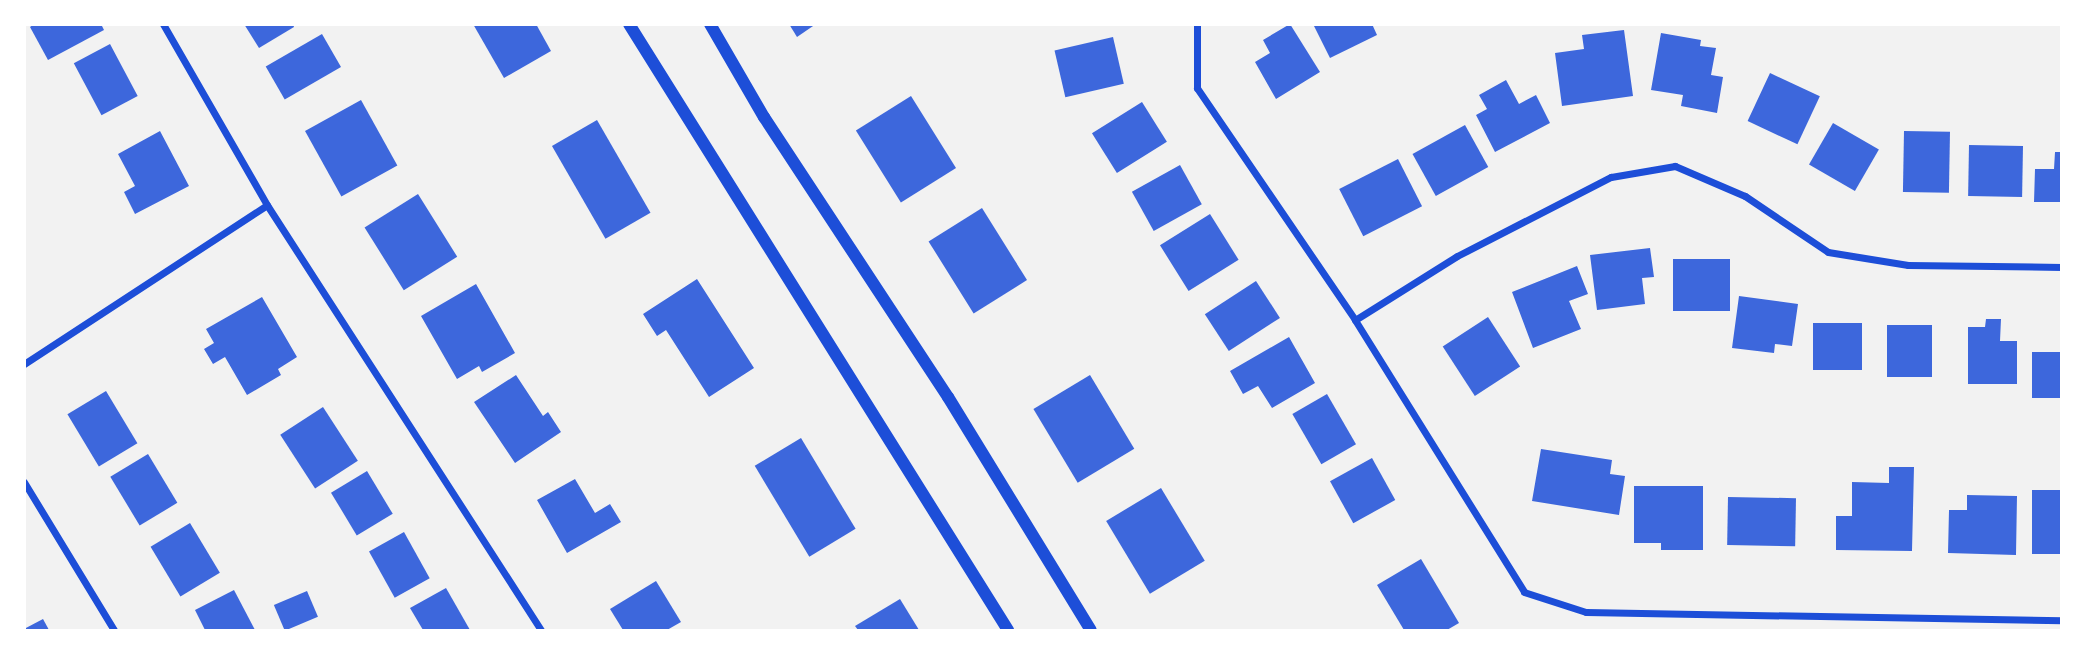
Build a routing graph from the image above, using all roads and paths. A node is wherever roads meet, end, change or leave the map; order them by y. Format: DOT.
graph roads {
  1 [pos="163,24"];
  2 [pos="629,24"];
  3 [pos="710,24"];
  4 [pos="1197,24"];
  5 [pos="267,205"];
  6 [pos="2062,267"];
  7 [pos="1355,320"];
  8 [pos="24,364"];
  9 [pos="24,482"];
  10 [pos="2062,620"];
  11 [pos="114,631"];
  12 [pos="541,631"];
  13 [pos="1008,631"];
  14 [pos="1091,631"];
  1 -- 5 [label="street"];
  2 -- 13 [label="street"];
  3 -- 14 [label="street"];
  4 -- 7 [label="street"];
  5 -- 8 [label="street"];
  5 -- 12 [label="street"];
  6 -- 7 [label="street"];
  7 -- 10 [label="street"];
  9 -- 11 [label="street"];
}
